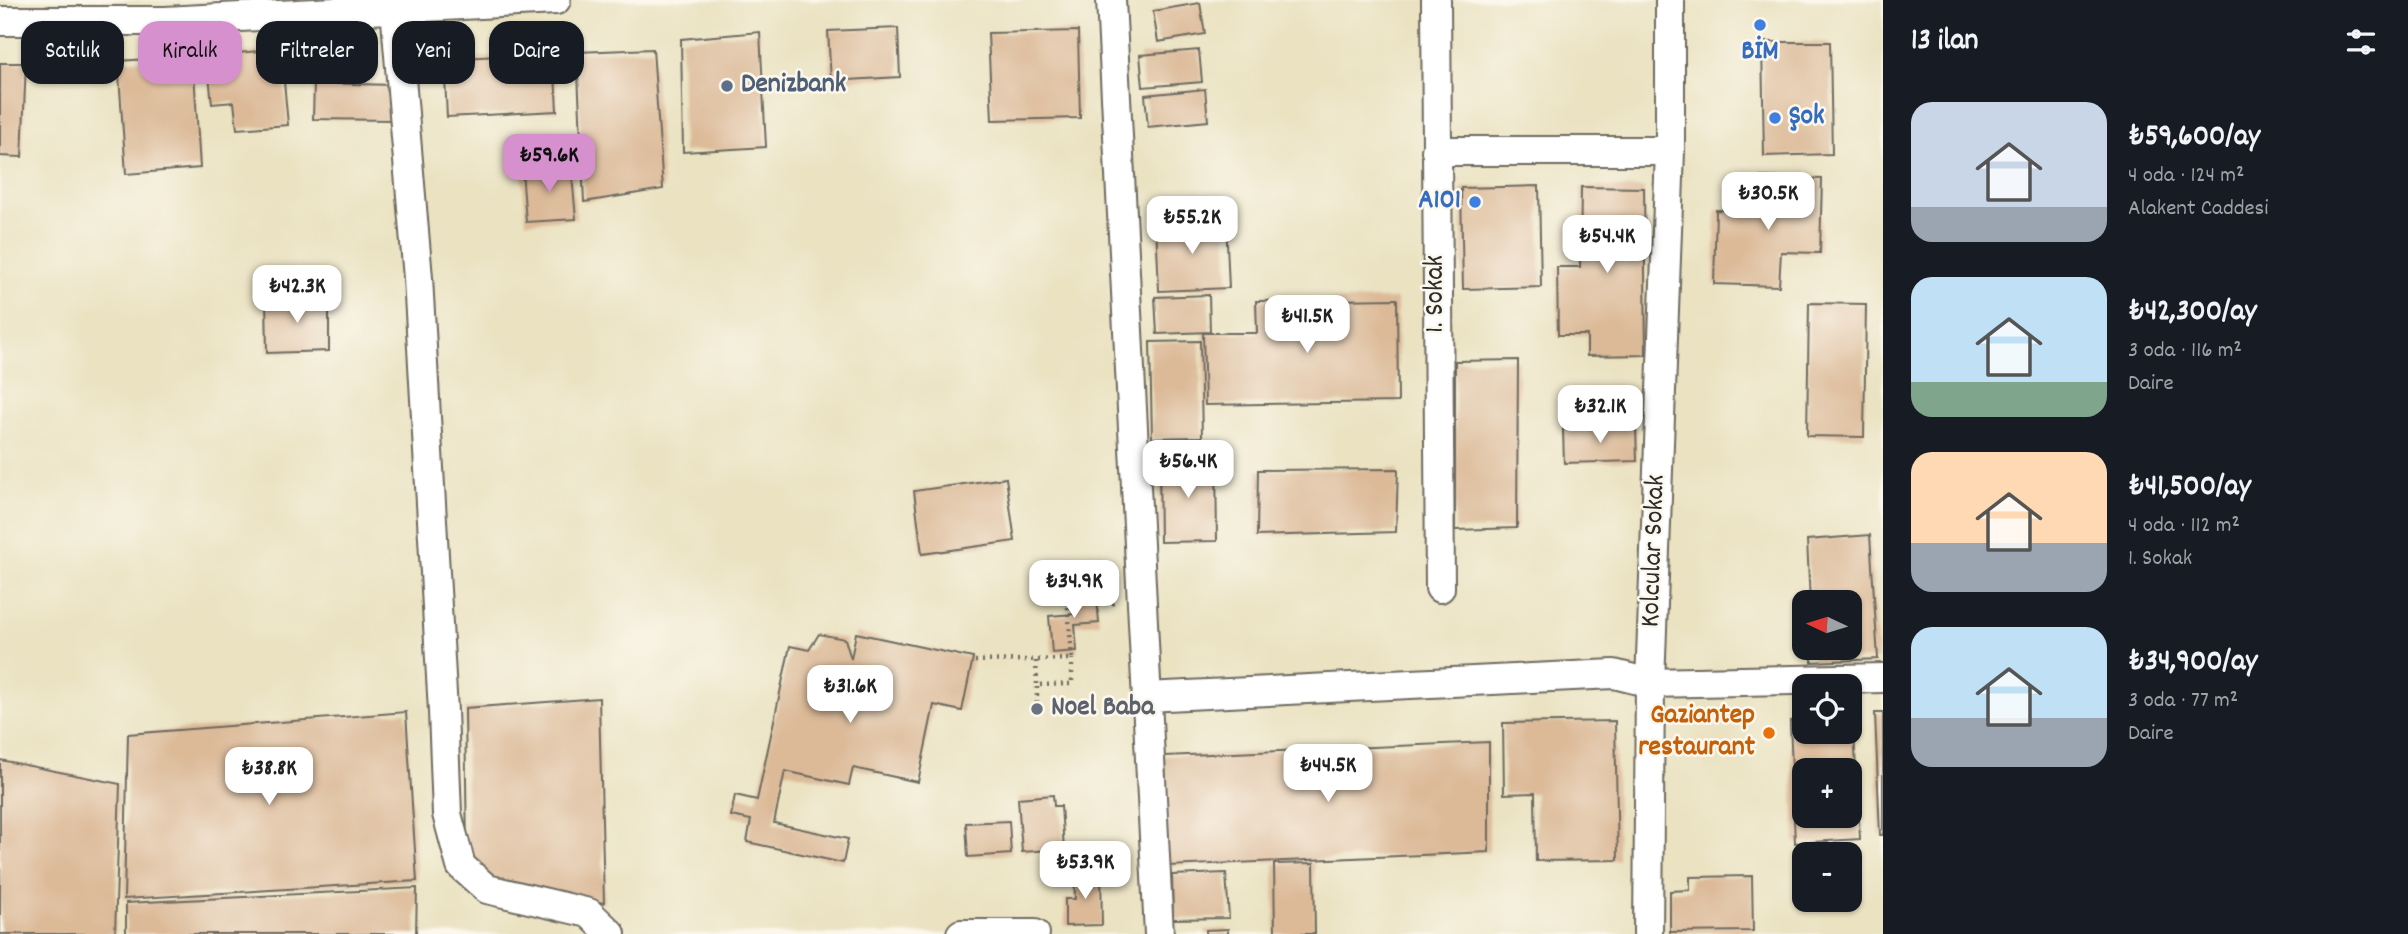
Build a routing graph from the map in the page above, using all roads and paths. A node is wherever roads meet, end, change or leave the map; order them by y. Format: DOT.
graph roads {
  1 [pos="556,0"];
  2 [pos="1111,0"];
  3 [pos="1436,0"];
  4 [pos="1670,0"];
  5 [pos="395,9"];
  6 [pos="0,20"];
  7 [pos="1436,151"];
  8 [pos="1670,151"];
  9 [pos="1440,588"];
  10 [pos="1098,604"];
  11 [pos="1107,604"];
  12 [pos="1074,606"];
  13 [pos="1072,659"];
  14 [pos="975,661"];
  15 [pos="1036,662"];
  16 [pos="1883,677"];
  17 [pos="1650,683"];
  18 [pos="1037,685"];
  19 [pos="1146,697"];
  20 [pos="1037,703"];
  21 [pos="611,934"];
  22 [pos="961,934"];
  23 [pos="1035,934"];
  24 [pos="1158,934"];
  25 [pos="1648,934"];
  1 -- 5 [label="street"];
  2 -- 19 [label="street"];
  3 -- 7 [label="street, 1. Sokak"];
  4 -- 8 [label="street, Kolcular Sokak"];
  5 -- 6 [label="street"];
  5 -- 21 [label="street"];
  7 -- 8 [label="street"];
  7 -- 9 [label="street, 1. Sokak"];
  8 -- 17 [label="street, Kolcular Sokak"];
  10 -- 11 [label="path"];
  12 -- 13 [label="path"];
  13 -- 15 [label="path"];
  13 -- 18 [label="path"];
  14 -- 15 [label="path"];
  15 -- 18 [label="path"];
  16 -- 17 [label="street"];
  17 -- 19 [label="street"];
  17 -- 25 [label="street, Kolcular Sokak"];
  18 -- 20 [label="path"];
  19 -- 24 [label="street"];
  22 -- 23 [label="street"];
}
